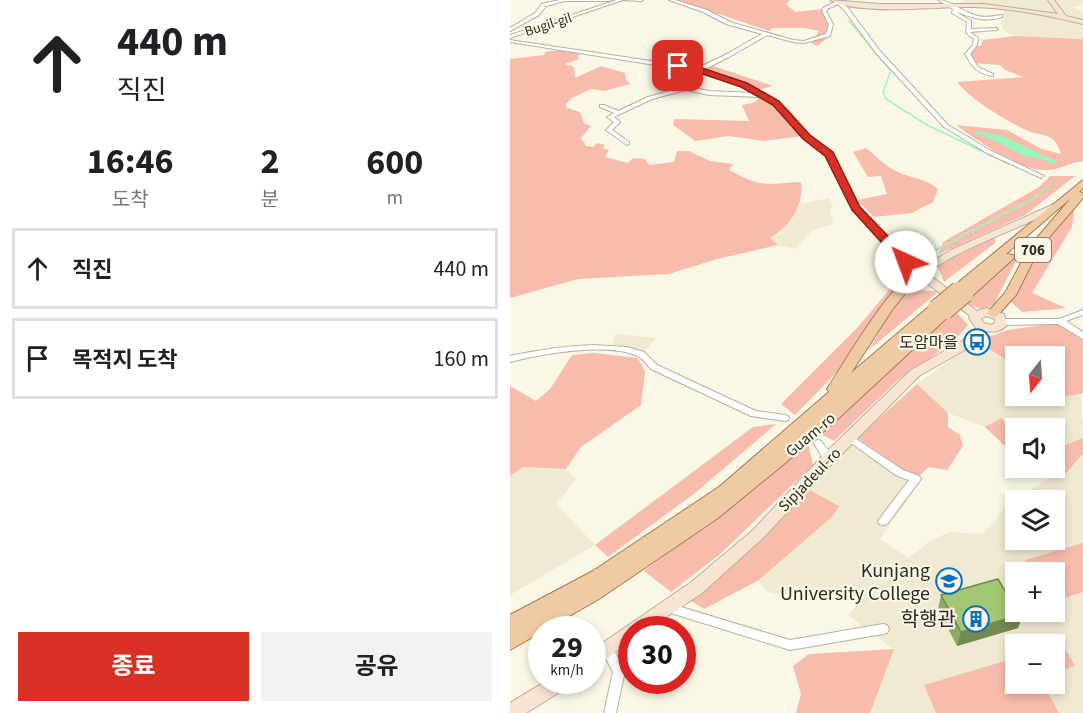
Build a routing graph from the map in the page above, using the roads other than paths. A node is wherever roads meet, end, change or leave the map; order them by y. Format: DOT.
graph roads {
  1 [pos="564,0"];
  2 [pos="583,0"];
  3 [pos="609,0"];
  4 [pos="623,0"];
  5 [pos="641,0"];
  6 [pos="671,0"];
  7 [pos="940,0"];
  8 [pos="1051,0"];
  9 [pos="836,1"];
  10 [pos="953,7"];
  11 [pos="1000,16"];
  12 [pos="1064,16"];
  13 [pos="1083,22"];
  14 [pos="996,29"];
  15 [pos="510,30"];
  16 [pos="968,31"];
  17 [pos="767,33"];
  18 [pos="510,39"];
  19 [pos="699,70"];
  20 [pos="991,75"];
  21 [pos="686,88"];
  22 [pos="762,94"];
  23 [pos="602,106"];
  24 [pos="618,113"];
  25 [pos="627,143"];
  26 [pos="1041,176"];
  27 [pos="1083,183"];
  28 [pos="1083,192"];
  29 [pos="1054,207"];
  30 [pos="920,273"];
  31 [pos="962,292"];
  32 [pos="940,310"];
  33 [pos="1083,312"];
  34 [pos="998,318"];
  35 [pos="1060,321"];
  36 [pos="980,322"];
  37 [pos="1083,336"];
  38 [pos="510,360"];
  39 [pos="823,405"];
  40 [pos="785,418"];
  41 [pos="850,438"];
  42 [pos="818,443"];
  43 [pos="829,458"];
  44 [pos="883,521"];
  45 [pos="668,606"];
  46 [pos="654,616"];
  47 [pos="510,624"];
  48 [pos="883,629"];
  49 [pos="510,640"];
  50 [pos="618,641"];
  51 [pos="607,649"];
  52 [pos="541,694"];
  53 [pos="510,713"];
  54 [pos="610,713"];
  1 -- 2 [label="street"];
  1 -- 15 [label="street"];
  2 -- 3 [label="street"];
  4 -- 5 [label="street, Bugil-gil"];
  4 -- 18 [label="street, Bugil-gil"];
  6 -- 17 [label="street"];
  7 -- 10 [label="street"];
  8 -- 12 [label="main road"];
  9 -- 10 [label="main road"];
  9 -- 17 [label="street"];
  9 -- 26 [label="street"];
  10 -- 11 [label="street"];
  10 -- 12 [label="main road"];
  10 -- 16 [label="street"];
  12 -- 13 [label="main road"];
  14 -- 16 [label="street"];
  16 -- 20 [label="street"];
  17 -- 19 [label="street"];
  18 -- 19 [label="street"];
  19 -- 21 [label="street"];
  19 -- 22 [label="street"];
  21 -- 22 [label="street"];
  21 -- 24 [label="street"];
  22 -- 30 [label="street"];
  23 -- 24 [label="street"];
  24 -- 25 [label="street"];
  27 -- 29 [label="main road, Guam-ro / 706"];
  28 -- 31 [label="main road, Guam-ro"];
  28 -- 34 [label="main road, 706"];
  29 -- 30 [label="main road, 706"];
  29 -- 31 [label="main road, Guam-ro"];
  30 -- 36 [label="main road"];
  30 -- 39 [label="main road"];
  31 -- 32 [label="main road, Guam-ro, bridge"];
  32 -- 39 [label="main road, Guam-ro"];
  32 -- 49 [label="main road, Guam-ro"];
  33 -- 35 [label="street"];
  34 -- 35 [label="street"];
  34 -- 36 [label="main road"];
  35 -- 37 [label="street"];
  36 -- 41 [label="main road, Sipjadeul-ro"];
  38 -- 40 [label="street"];
  39 -- 47 [label="main road, Guam-ro"];
  41 -- 43 [label="main road, Sipjadeul-ro"];
  41 -- 44 [label="street"];
  42 -- 43 [label="street"];
  43 -- 45 [label="main road, Sipjadeul-ro"];
  45 -- 46 [label="main road, Sipjadeul-ro"];
  45 -- 48 [label="street"];
  50 -- 51 [label="main road, Sipjadeul-ro"];
  51 -- 54 [label="street"];
  52 -- 53 [label="main road"];
}
